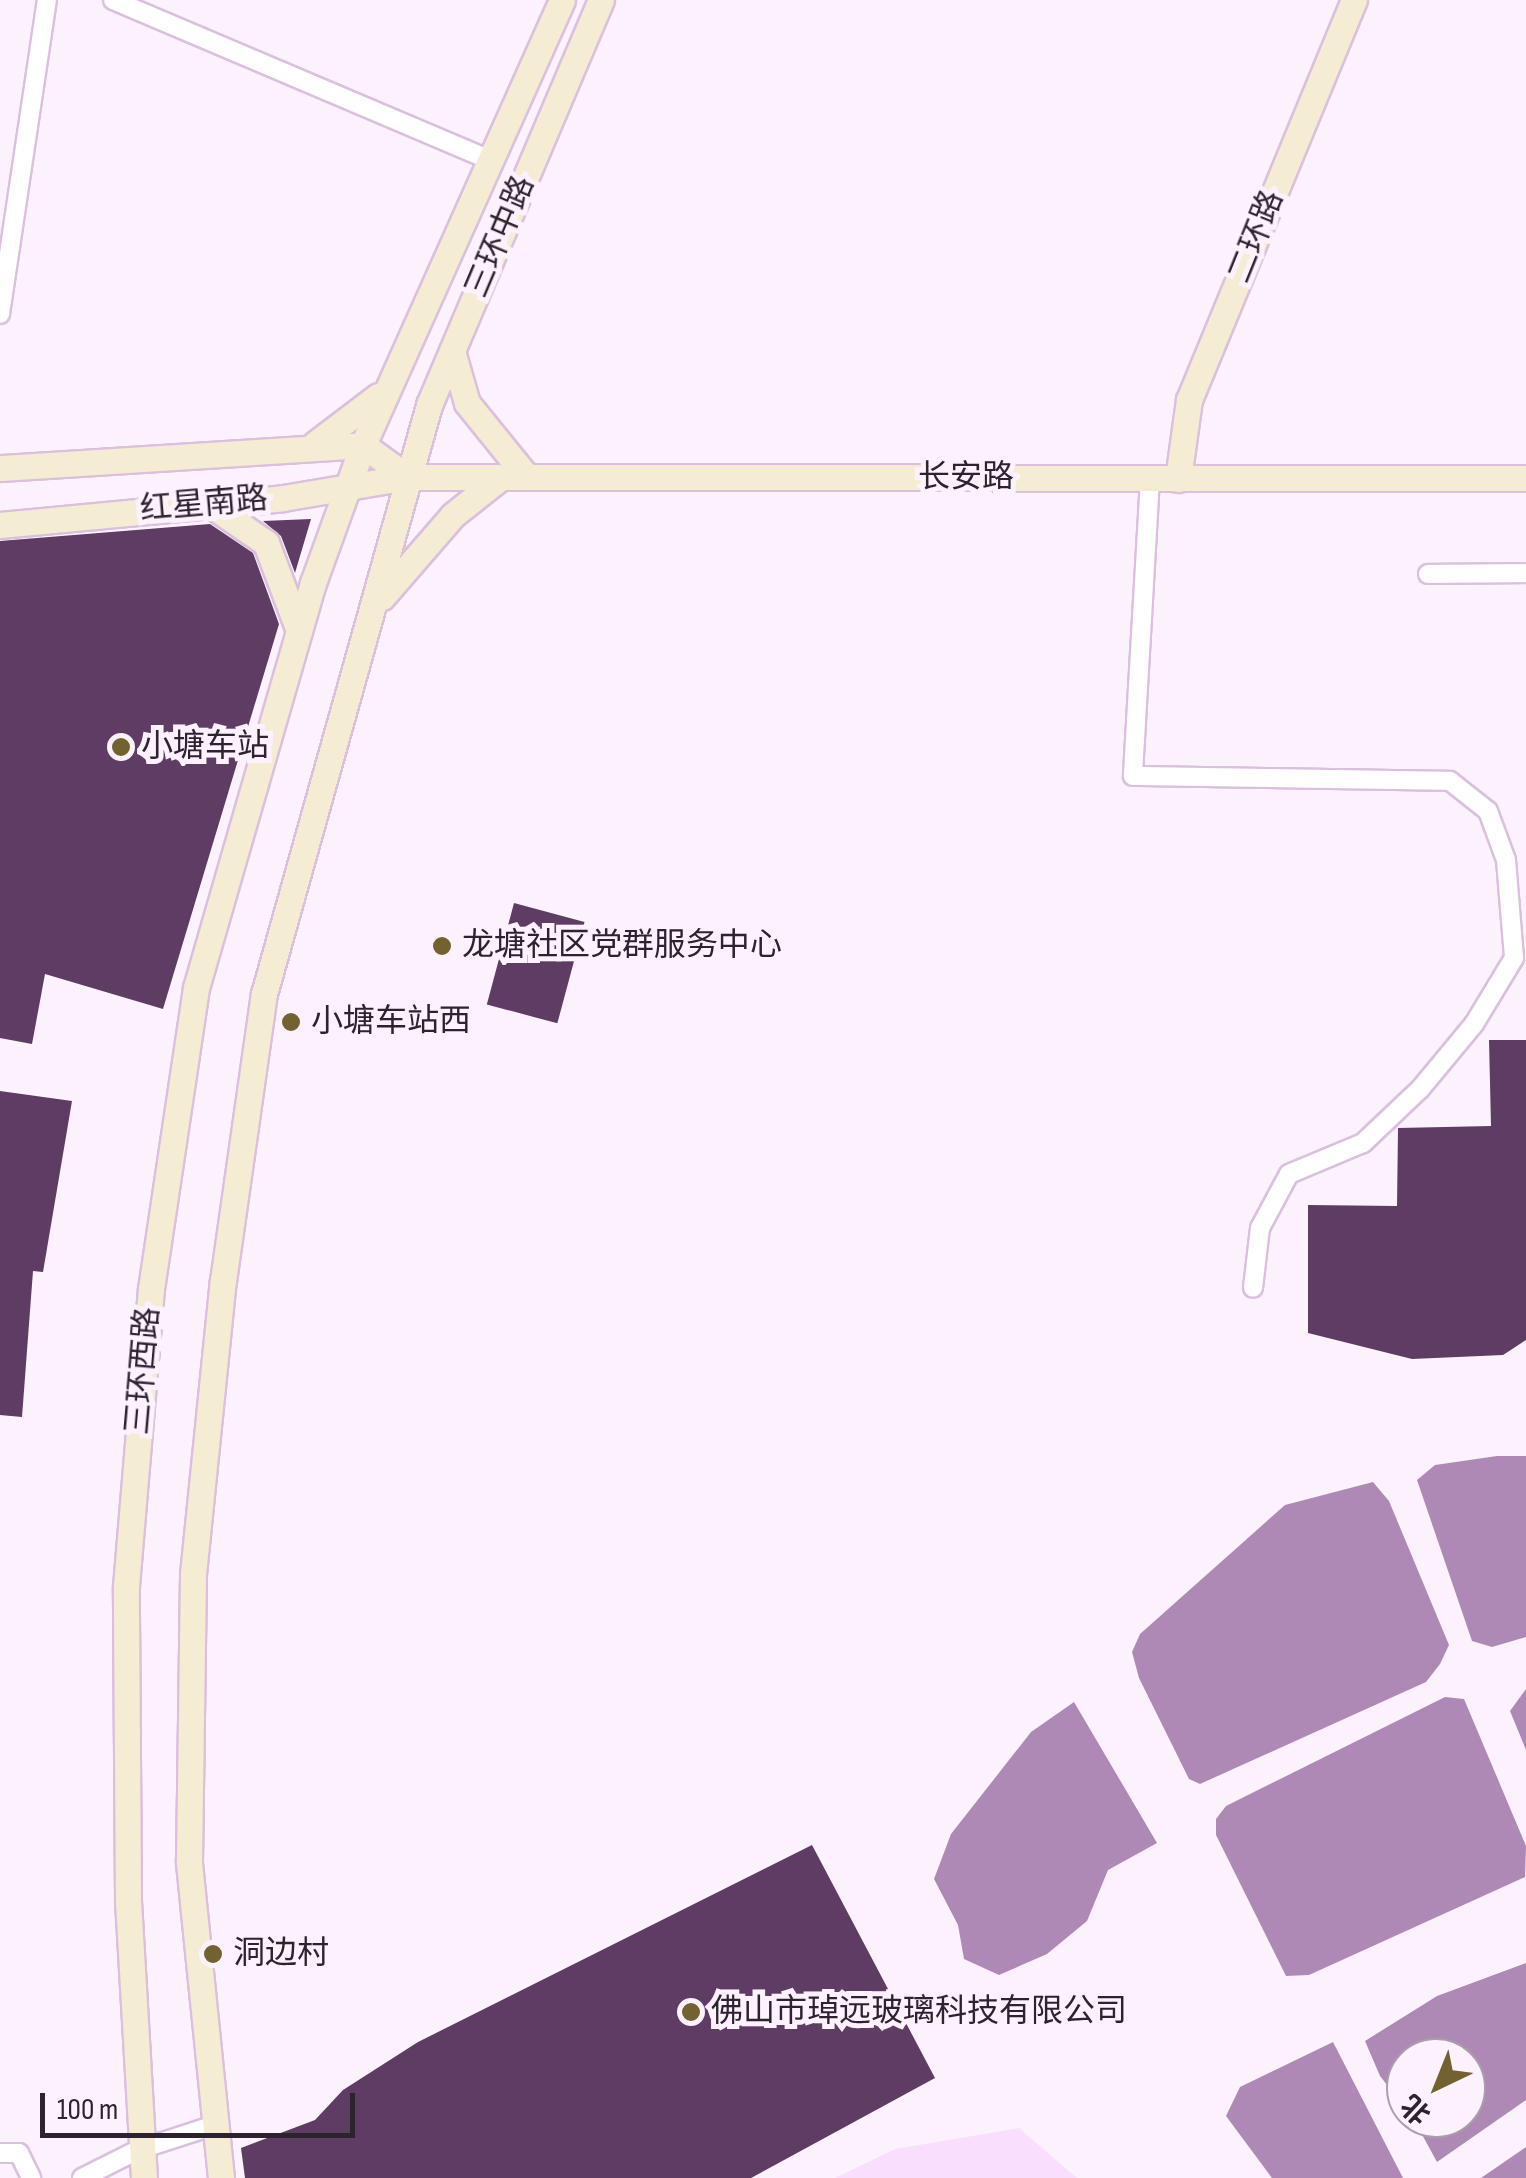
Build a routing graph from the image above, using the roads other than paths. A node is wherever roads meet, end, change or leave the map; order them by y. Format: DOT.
graph roads {
  1 [pos="46,0"];
  2 [pos="113,0"];
  3 [pos="562,0"];
  4 [pos="601,0"];
  5 [pos="1354,0"];
  6 [pos="493,161"];
  7 [pos="0,314"];
  8 [pos="452,351"];
  9 [pos="396,372"];
  10 [pos="363,445"];
  11 [pos="311,446"];
  12 [pos="0,468"];
  13 [pos="407,476"];
  14 [pos="500,477"];
  15 [pos="527,477"];
  16 [pos="1526,478"];
  17 [pos="1150,479"];
  18 [pos="1178,479"];
  19 [pos="348,487"];
  20 [pos="210,504"];
  21 [pos="0,525"];
  22 [pos="1526,573"];
  23 [pos="1428,574"];
  24 [pos="368,618"];
  25 [pos="299,631"];
  26 [pos="1253,1288"];
  27 [pos="212,2126"];
  28 [pos="138,2150"];
  29 [pos="0,2153"];
  30 [pos="31,2178"];
  31 [pos="82,2178"];
  32 [pos="144,2178"];
  33 [pos="221,2178"];
  1 -- 7 [label="street"];
  2 -- 6 [label="street"];
  3 -- 6 [label="main road, 三环中路"];
  4 -- 8 [label="main road, 三环中路"];
  5 -- 18 [label="main road, 二环路"];
  6 -- 9 [label="main road, 三环中路"];
  8 -- 13 [label="main road, 三环中路"];
  8 -- 15 [label="main road"];
  9 -- 10 [label="main road, 三环中路"];
  9 -- 11 [label="main road"];
  10 -- 11 [label="main road, 红星南路"];
  10 -- 13 [label="main road"];
  10 -- 19 [label="main road, 三环中路"];
  11 -- 12 [label="main road, 红星南路"];
  13 -- 14 [label="main road, 长安路"];
  13 -- 19 [label="main road, 红星南路"];
  13 -- 24 [label="main road, 三环中路"];
  14 -- 15 [label="main road, 长安路"];
  14 -- 24 [label="main road"];
  15 -- 17 [label="main road, 长安路"];
  16 -- 18 [label="main road, 长安路"];
  17 -- 18 [label="main road, 长安路"];
  17 -- 26 [label="street"];
  19 -- 20 [label="main road, 红星南路"];
  19 -- 25 [label="main road, 三环西路"];
  20 -- 21 [label="main road, 红星南路"];
  20 -- 25 [label="main road"];
  22 -- 23 [label="street"];
  24 -- 27 [label="main road, 三环中路"];
  25 -- 28 [label="main road, 三环西路"];
  27 -- 28 [label="street"];
  27 -- 33 [label="main road, 三环中路"];
  28 -- 31 [label="street"];
  28 -- 32 [label="main road, 三环西路"];
  29 -- 30 [label="street"];
}
